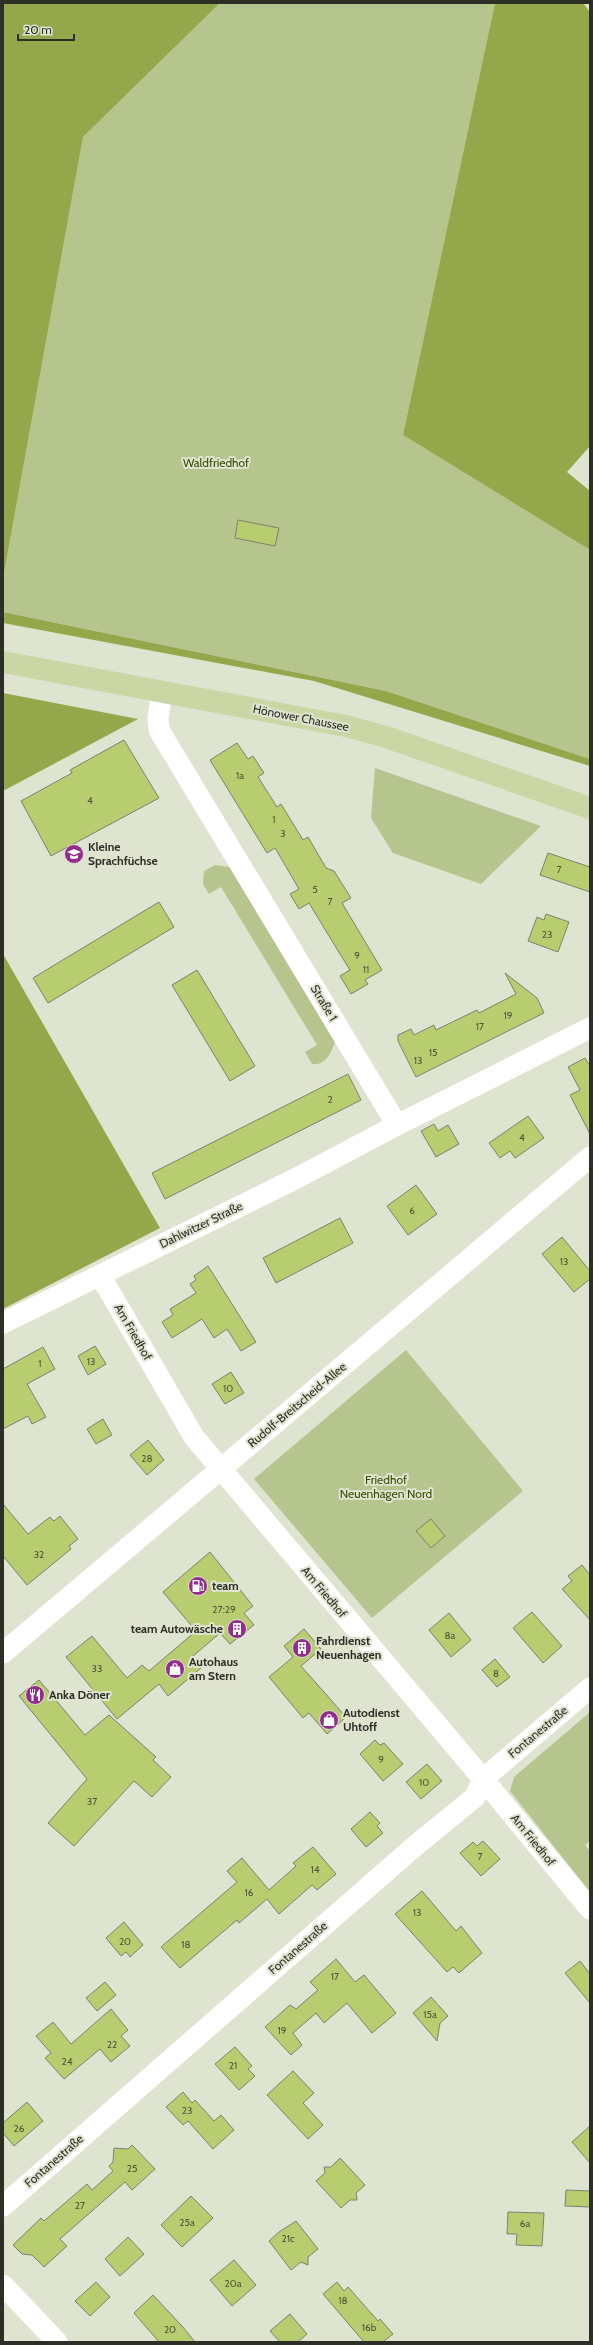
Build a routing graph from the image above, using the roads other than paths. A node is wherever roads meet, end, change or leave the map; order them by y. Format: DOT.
graph roads {
  1 [pos="3,662"];
  2 [pos="162,692"];
  3 [pos="590,808"];
  4 [pos="590,1028"];
  5 [pos="397,1125"];
  6 [pos="590,1156"];
  7 [pos="100,1275"];
  8 [pos="3,1323"];
  9 [pos="221,1469"];
  10 [pos="3,1653"];
  11 [pos="590,1688"];
  12 [pos="483,1779"];
  13 [pos="590,1909"];
  14 [pos="3,2206"];
  15 [pos="3,2285"];
  16 [pos="57,2342"];
  1 -- 2 [label="main road, Hönower Chaussee"];
  2 -- 3 [label="main road, Hönower Chaussee"];
  2 -- 5 [label="street, Straße 1"];
  4 -- 5 [label="street"];
  5 -- 7 [label="street, Dahlwitzer Straße"];
  6 -- 9 [label="street, Rudolf-Breitscheid-Allee"];
  7 -- 8 [label="street, Dahlwitzer Straße"];
  7 -- 9 [label="street, Am Friedhof"];
  9 -- 10 [label="street, Rudolf-Breitscheid-Allee"];
  9 -- 12 [label="street, Am Friedhof"];
  11 -- 12 [label="street, Fontanestraße"];
  12 -- 13 [label="street, Am Friedhof"];
  12 -- 14 [label="street, Fontanestraße"];
  15 -- 16 [label="street"];
}
